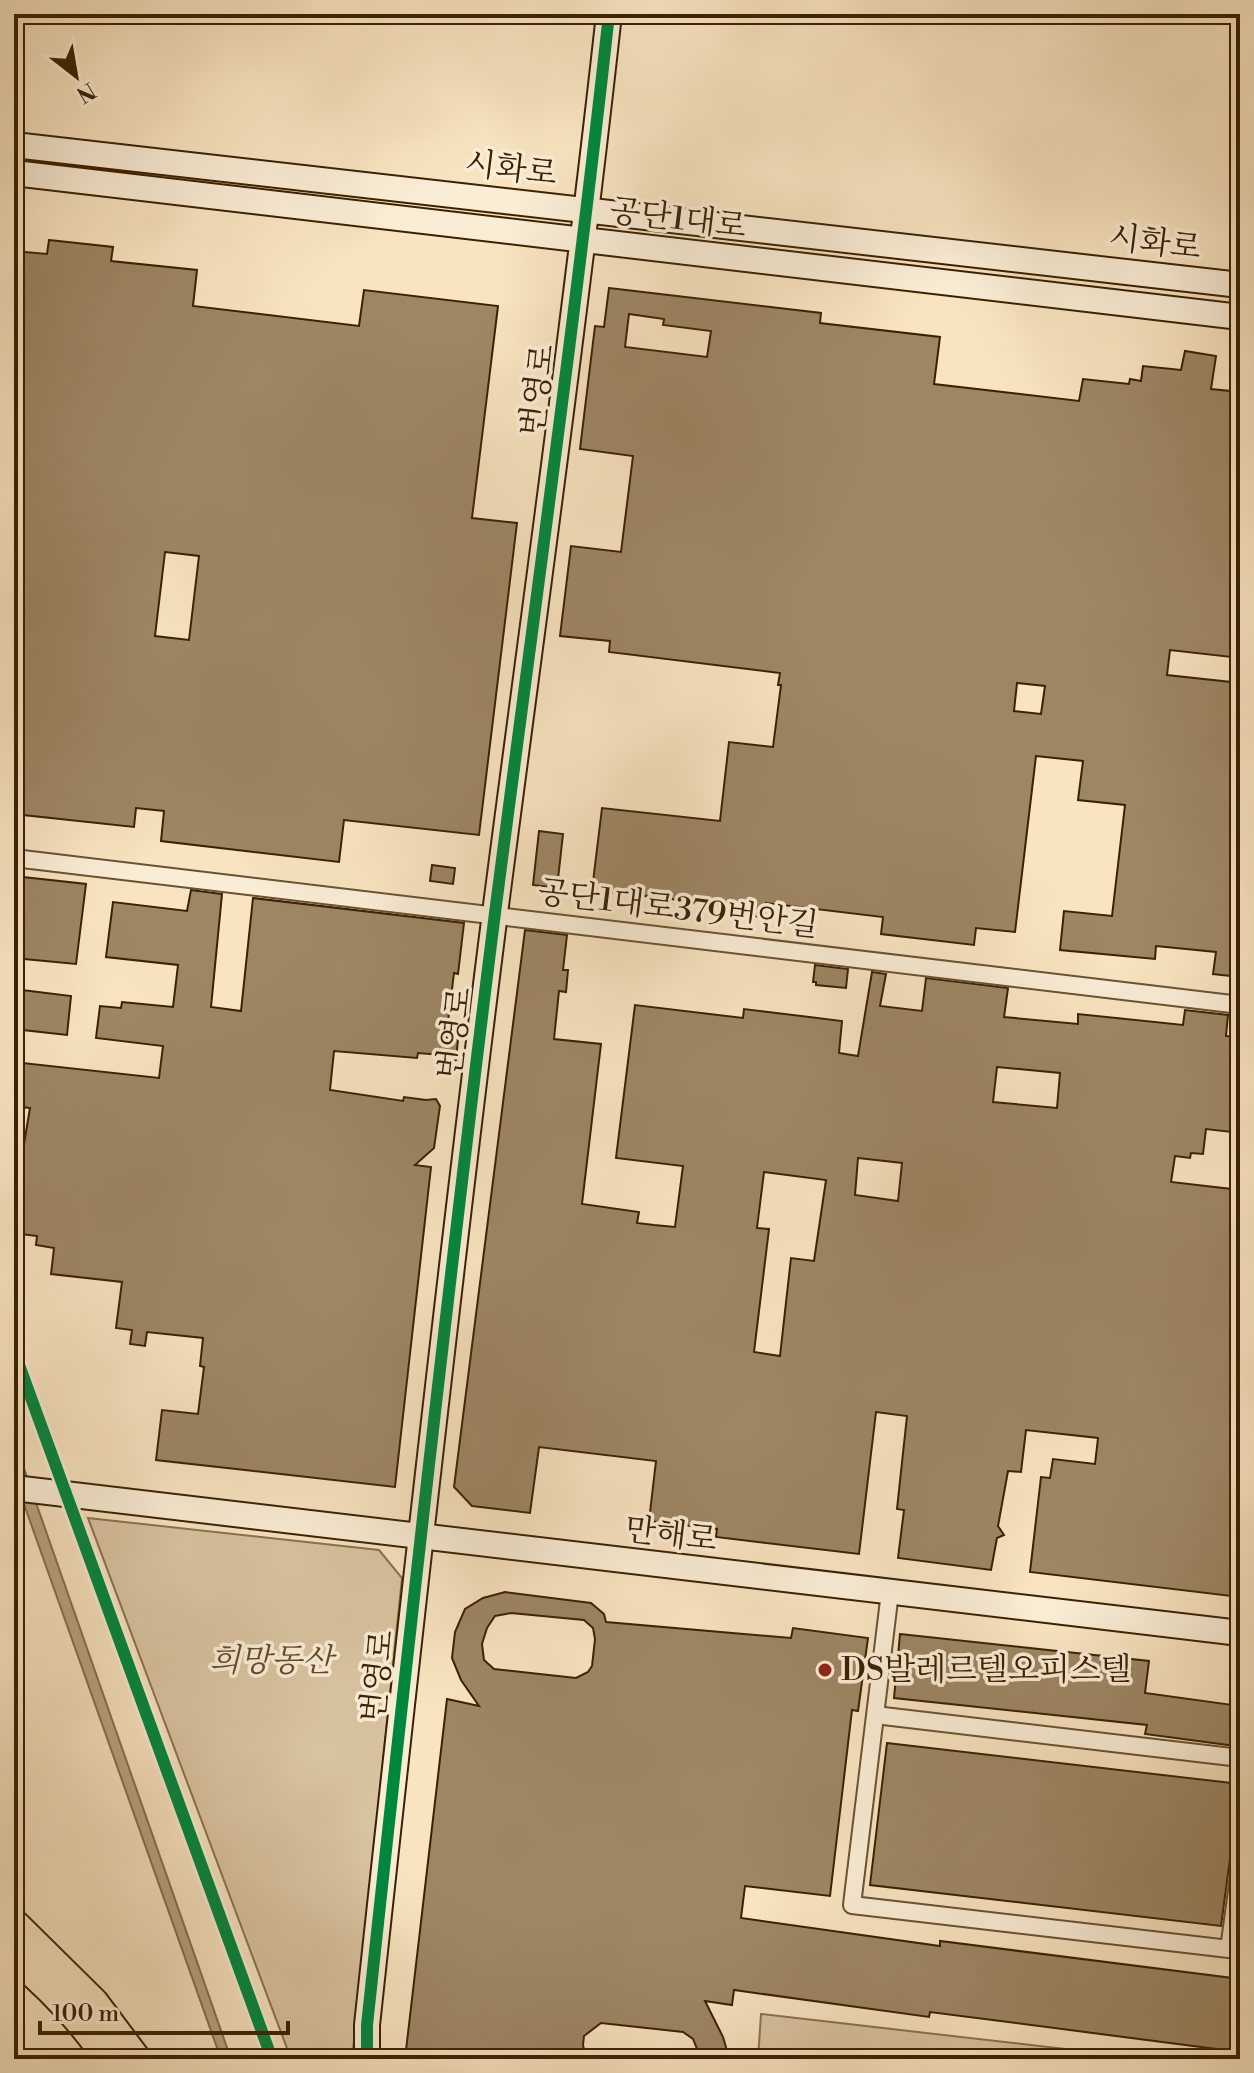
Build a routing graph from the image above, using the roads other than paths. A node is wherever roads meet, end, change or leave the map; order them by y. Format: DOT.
graph roads {
  1 [pos="609,14"];
  2 [pos="14,145"];
  3 [pos="14,173"];
  4 [pos="587,210"];
  5 [pos="583,240"];
  6 [pos="1240,285"];
  7 [pos="1240,317"];
  8 [pos="14,858"];
  9 [pos="495,916"];
  10 [pos="1240,1005"];
  11 [pos="14,1488"];
  12 [pos="419,1538"];
  13 [pos="890,1592"];
  14 [pos="1240,1633"];
  15 [pos="875,1715"];
  16 [pos="1240,1758"];
  17 [pos="1240,1869"];
  18 [pos="14,1925"];
  19 [pos="14,1955"];
  20 [pos="109,2059"];
  21 [pos="135,2059"];
  22 [pos="367,2059"];
  1 -- 4 [label="street, 번영로"];
  2 -- 4 [label="street, 시화로"];
  3 -- 5 [label="street, 공단1대로"];
  4 -- 5 [label="street, 번영로"];
  4 -- 6 [label="street, 시화로"];
  5 -- 7 [label="street, 공단1대로"];
  5 -- 9 [label="street, 번영로"];
  8 -- 9 [label="street, 공단1대로379번안길"];
  9 -- 10 [label="street, 공단1대로379번안길"];
  9 -- 12 [label="street, 번영로"];
  11 -- 12 [label="street, 만해로"];
  12 -- 13 [label="street, 만해로"];
  12 -- 22 [label="street, 번영로"];
  13 -- 14 [label="street, 만해로"];
  13 -- 15 [label="street"];
  15 -- 16 [label="street"];
  15 -- 17 [label="street"];
  18 -- 21 [label="highway"];
  19 -- 20 [label="highway"];
}
